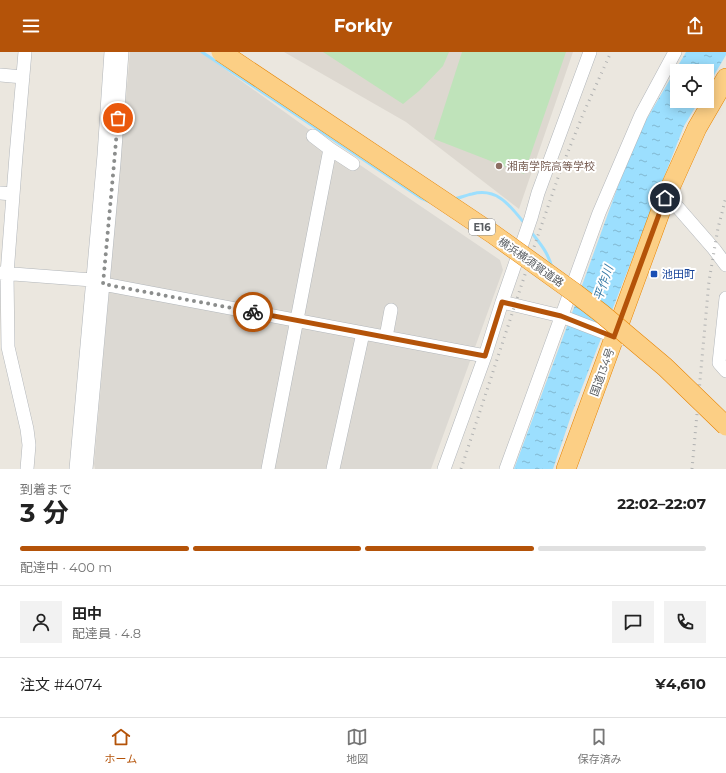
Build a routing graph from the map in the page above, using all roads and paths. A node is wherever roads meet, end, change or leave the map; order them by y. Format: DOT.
graph roads {
  1 [pos="25,52"];
  2 [pos="111,52"];
  3 [pos="122,52"];
  4 [pos="221,52"];
  5 [pos="232,52"];
  6 [pos="590,52"];
  7 [pos="675,52"];
  8 [pos="0,75"];
  9 [pos="23,77"];
  10 [pos="726,78"];
  11 [pos="726,98"];
  12 [pos="313,136"];
  13 [pos="330,149"];
  14 [pos="353,164"];
  15 [pos="6,194"];
  16 [pos="670,201"];
  17 [pos="5,232"];
  18 [pos="726,265"];
  19 [pos="4,274"];
  20 [pos="98,282"];
  21 [pos="726,298"];
  22 [pos="502,302"];
  23 [pos="391,310"];
  24 [pos="564,318"];
  25 [pos="297,320"];
  26 [pos="364,333"];
  27 [pos="386,337"];
  28 [pos="615,337"];
  29 [pos="485,356"];
  30 [pos="726,371"];
  31 [pos="726,417"];
  32 [pos="726,426"];
  33 [pos="27,469"];
  34 [pos="76,469"];
  35 [pos="86,469"];
  36 [pos="268,469"];
  37 [pos="333,469"];
  38 [pos="444,469"];
  39 [pos="506,469"];
  40 [pos="566,469"];
  41 [pos="577,469"];
  1 -- 9 [label="street"];
  2 -- 20 [label="street"];
  3 -- 20 [label="street"];
  4 -- 32 [label="highway, 横浜横須賀道路 / E16, bridge"];
  5 -- 31 [label="highway, 横浜横須賀道路 / E16"];
  6 -- 22 [label="street"];
  7 -- 24 [label="street"];
  8 -- 9 [label="street"];
  9 -- 15 [label="street"];
  10 -- 16 [label="highway, 国道134号"];
  11 -- 16 [label="highway, 国道134号"];
  12 -- 13 [label="street"];
  13 -- 14 [label="street"];
  13 -- 25 [label="street"];
  15 -- 17 [label="street"];
  16 -- 18 [label="street"];
  16 -- 28 [label="highway, 国道134号"];
  17 -- 19 [label="street"];
  19 -- 20 [label="street"];
  19 -- 33 [label="street"];
  20 -- 25 [label="street"];
  20 -- 34 [label="street"];
  20 -- 35 [label="street"];
  21 -- 30 [label="street"];
  22 -- 24 [label="street"];
  22 -- 29 [label="street"];
  23 -- 27 [label="street"];
  24 -- 28 [label="street"];
  24 -- 39 [label="street"];
  25 -- 26 [label="street"];
  25 -- 36 [label="street"];
  26 -- 27 [label="street"];
  26 -- 37 [label="street"];
  27 -- 29 [label="street"];
  28 -- 40 [label="highway, 国道134号"];
  28 -- 41 [label="highway, 国道134号"];
  29 -- 38 [label="street"];
}
